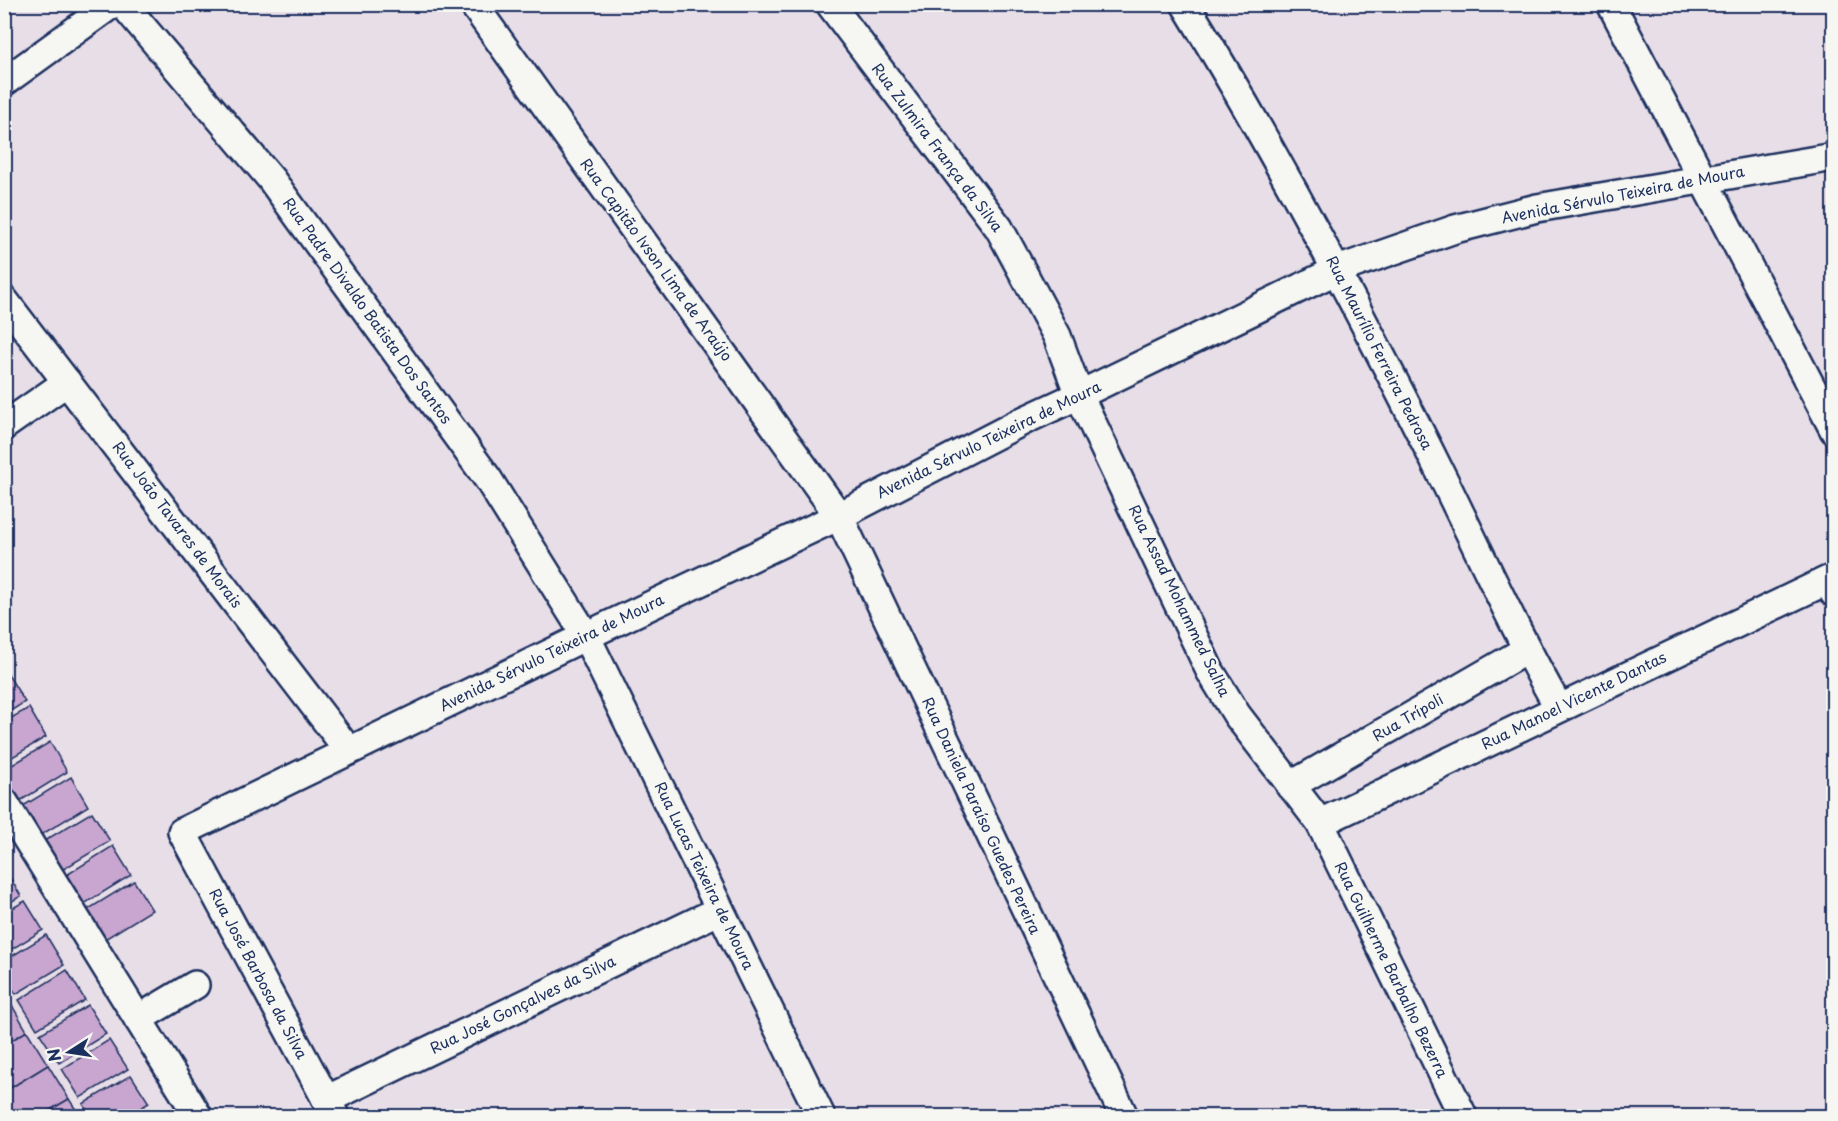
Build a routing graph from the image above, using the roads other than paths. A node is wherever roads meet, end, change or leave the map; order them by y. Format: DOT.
graph roads {
  1 [pos="111,4"];
  2 [pos="123,4"];
  3 [pos="473,4"];
  4 [pos="830,4"];
  5 [pos="1185,4"];
  6 [pos="1611,4"];
  7 [pos="4,82"];
  8 [pos="1833,157"];
  9 [pos="1704,179"];
  10 [pos="1337,270"];
  11 [pos="4,300"];
  12 [pos="67,382"];
  13 [pos="1079,395"];
  14 [pos="4,426"];
  15 [pos="1833,430"];
  16 [pos="839,516"];
  17 [pos="1831,586"];
  18 [pos="586,636"];
  19 [pos="1526,650"];
  20 [pos="1559,708"];
  21 [pos="349,751"];
  22 [pos="1290,786"];
  23 [pos="4,802"];
  24 [pos="1320,823"];
  25 [pos="182,832"];
  26 [pos="720,910"];
  27 [pos="195,985"];
  28 [pos="138,1019"];
  29 [pos="330,1108"];
  30 [pos="198,1116"];
  31 [pos="821,1116"];
  32 [pos="1124,1116"];
  33 [pos="1463,1116"];
  1 -- 7 [label="street"];
  2 -- 18 [label="street, Rua Padre Divaldo Batista Dos Santos"];
  3 -- 16 [label="street, Rua Capitão Ivson Lima de Araújo"];
  4 -- 13 [label="street, Rua Zulmira França da Silva"];
  5 -- 10 [label="street, Rua Maurílio Ferreira Pedrosa"];
  6 -- 9 [label="street"];
  8 -- 9 [label="street, Avenida Sérvulo Teixeira de Moura"];
  9 -- 10 [label="street, Avenida Sérvulo Teixeira de Moura"];
  9 -- 15 [label="street"];
  10 -- 13 [label="street, Avenida Sérvulo Teixeira de Moura"];
  10 -- 19 [label="street, Rua Maurílio Ferreira Pedrosa"];
  11 -- 12 [label="street, Rua João Tavares de Morais"];
  12 -- 14 [label="street"];
  12 -- 21 [label="street, Rua João Tavares de Morais"];
  13 -- 16 [label="street, Avenida Sérvulo Teixeira de Moura"];
  13 -- 22 [label="street, Rua Assad Mohammed Salha"];
  16 -- 18 [label="street, Avenida Sérvulo Teixeira de Moura"];
  16 -- 32 [label="street, Rua Daniela Paraíso Guedes Pereira"];
  17 -- 20 [label="street, Rua Manoel Vicente Dantas"];
  18 -- 21 [label="street, Avenida Sérvulo Teixeira de Moura"];
  18 -- 26 [label="street, Rua Lucas Teixeira de Moura"];
  19 -- 20 [label="street, Rua Maurílio Ferreira Pedrosa"];
  19 -- 22 [label="street, Rua Trípoli"];
  20 -- 24 [label="street, Rua Manoel Vicente Dantas"];
  21 -- 25 [label="street, Avenida Sérvulo Teixeira de Moura"];
  22 -- 24 [label="street, Rua Assad Mohammed Salha"];
  23 -- 28 [label="street"];
  24 -- 33 [label="street, Rua Guilherme Barbalho Bezerra"];
  25 -- 29 [label="street, Rua José Barbosa da Silva"];
  26 -- 29 [label="street, Rua José Gonçalves da Silva"];
  26 -- 31 [label="street, Rua Lucas Teixeira de Moura"];
  27 -- 28 [label="street"];
  28 -- 30 [label="street"];
}
